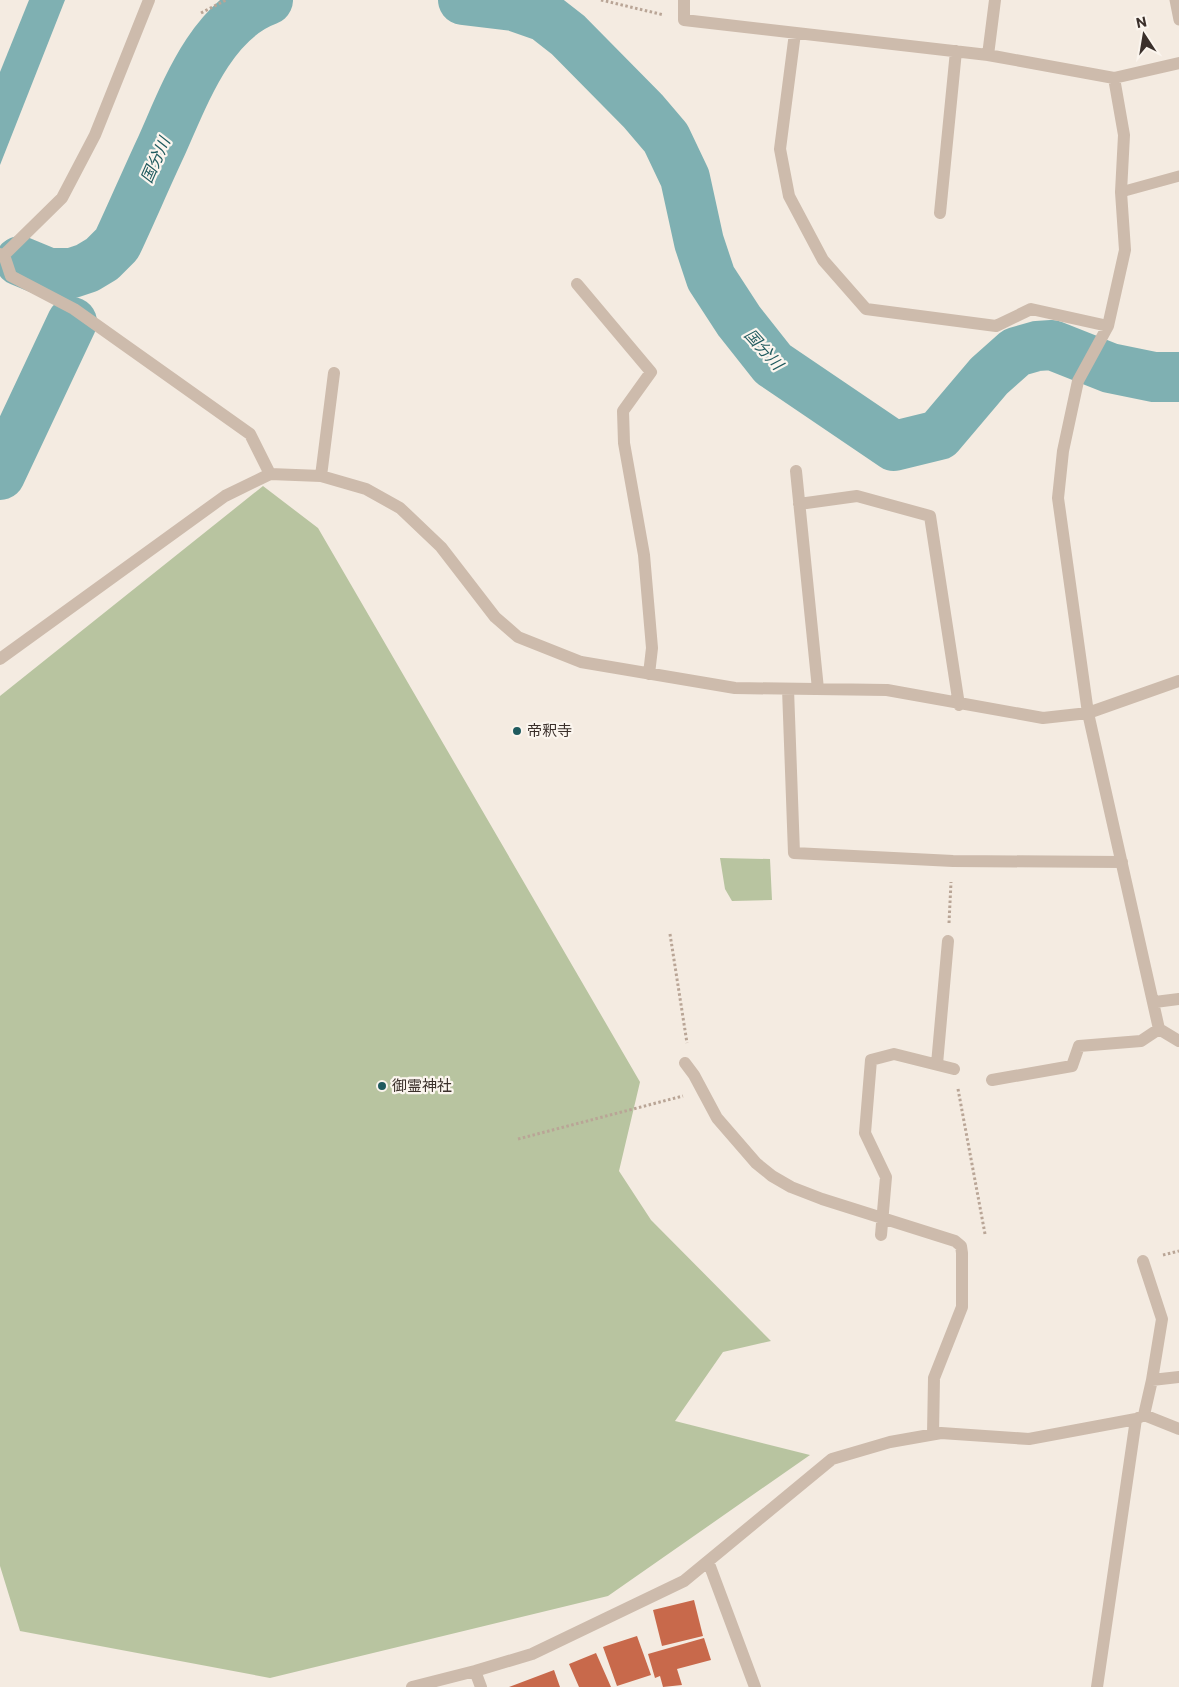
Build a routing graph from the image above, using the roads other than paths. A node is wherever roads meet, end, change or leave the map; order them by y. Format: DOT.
graph roads {
  1 [pos="149,0"];
  2 [pos="684,0"];
  3 [pos="994,0"];
  4 [pos="1175,0"];
  5 [pos="1179,20"];
  6 [pos="795,33"];
  7 [pos="956,51"];
  8 [pos="988,55"];
  9 [pos="1179,63"];
  10 [pos="1114,78"];
  11 [pos="1179,176"];
  12 [pos="1120,192"];
  13 [pos="940,213"];
  14 [pos="2,254"];
  15 [pos="577,284"];
  16 [pos="1108,326"];
  17 [pos="334,373"];
  18 [pos="796,471"];
  19 [pos="270,474"];
  20 [pos="321,476"];
  21 [pos="799,504"];
  22 [pos="0,659"];
  23 [pos="649,674"];
  24 [pos="1179,681"];
  25 [pos="788,688"];
  26 [pos="818,689"];
  27 [pos="960,704"];
  28 [pos="1088,713"];
  29 [pos="1122,862"];
  30 [pos="948,941"];
  31 [pos="1179,999"];
  32 [pos="1154,1002"];
  33 [pos="1159,1029"];
  34 [pos="1179,1042"];
  35 [pos="685,1063"];
  36 [pos="937,1064"];
  37 [pos="954,1069"];
  38 [pos="992,1080"];
  39 [pos="882,1219"];
  40 [pos="881,1235"];
  41 [pos="1143,1260"];
  42 [pos="1179,1377"];
  43 [pos="1152,1380"];
  44 [pos="1140,1417"];
  45 [pos="1179,1429"];
  46 [pos="933,1434"];
  47 [pos="708,1561"];
  48 [pos="475,1671"];
  49 [pos="412,1687"];
  50 [pos="481,1687"];
  51 [pos="755,1687"];
  52 [pos="1097,1687"];
  1 -- 14 [label="street"];
  2 -- 6 [label="street"];
  3 -- 8 [label="street"];
  4 -- 5 [label="lane"];
  6 -- 7 [label="street"];
  6 -- 16 [label="street"];
  7 -- 8 [label="street"];
  7 -- 13 [label="street"];
  8 -- 10 [label="street"];
  9 -- 10 [label="street"];
  10 -- 12 [label="street"];
  11 -- 12 [label="lane"];
  12 -- 16 [label="street"];
  14 -- 19 [label="street"];
  15 -- 23 [label="street"];
  16 -- 28 [label="street"];
  17 -- 20 [label="street"];
  18 -- 21 [label="street"];
  19 -- 20 [label="street"];
  19 -- 22 [label="street"];
  20 -- 23 [label="street"];
  21 -- 26 [label="street"];
  21 -- 27 [label="street"];
  23 -- 25 [label="street"];
  24 -- 28 [label="street"];
  25 -- 26 [label="street"];
  25 -- 29 [label="street"];
  26 -- 27 [label="street"];
  27 -- 28 [label="street"];
  28 -- 29 [label="street"];
  29 -- 32 [label="street"];
  30 -- 36 [label="street"];
  31 -- 32 [label="street"];
  32 -- 33 [label="street"];
  33 -- 34 [label="street"];
  33 -- 38 [label="street"];
  35 -- 39 [label="street"];
  36 -- 37 [label="street"];
  36 -- 39 [label="street"];
  39 -- 40 [label="street"];
  39 -- 46 [label="street"];
  41 -- 43 [label="street"];
  42 -- 43 [label="street"];
  43 -- 44 [label="street"];
  44 -- 45 [label="street"];
  44 -- 46 [label="street"];
  44 -- 52 [label="street"];
  46 -- 47 [label="street"];
  47 -- 48 [label="street"];
  47 -- 51 [label="street"];
  48 -- 49 [label="street"];
  48 -- 50 [label="street"];
}
